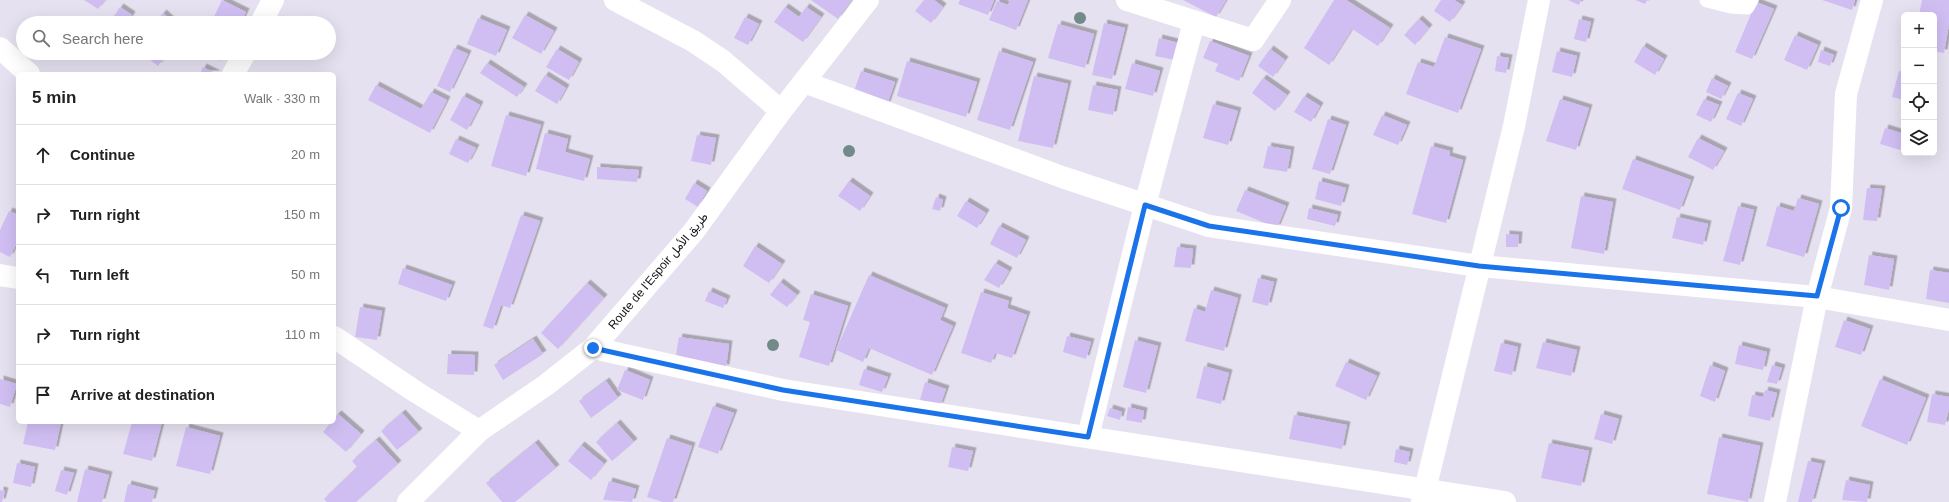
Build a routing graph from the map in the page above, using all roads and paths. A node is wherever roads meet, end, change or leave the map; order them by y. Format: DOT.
graph roads {
  1 [pos="273,0"];
  2 [pos="615,0"];
  3 [pos="868,0"];
  4 [pos="1127,0"];
  5 [pos="1280,0"];
  6 [pos="1539,0"];
  7 [pos="1707,0"];
  8 [pos="1751,0"];
  9 [pos="1872,0"];
  10 [pos="265,16"];
  11 [pos="1194,22"];
  12 [pos="0,48"];
  13 [pos="240,60"];
  14 [pos="27,72"];
  15 [pos="234,72"];
  16 [pos="804,82"];
  17 [pos="781,111"];
  18 [pos="1145,205"];
  19 [pos="1479,266"];
  20 [pos="0,275"];
  21 [pos="16,278"];
  22 [pos="1817,296"];
  23 [pos="1949,320"];
  24 [pos="336,338"];
  25 [pos="593,348"];
  26 [pos="479,431"];
  27 [pos="1088,437"];
  28 [pos="1423,496"];
  29 [pos="408,502"];
  30 [pos="1505,502"];
  31 [pos="1775,502"];
  1 -- 10 [label="main road"];
  2 -- 17 [label="main road"];
  3 -- 16 [label="main road, Route de l’Espoir طريق الأمل"];
  4 -- 11 [label="main road"];
  5 -- 11 [label="main road"];
  6 -- 19 [label="main road"];
  7 -- 8 [label="lane"];
  9 -- 22 [label="main road"];
  11 -- 18 [label="main road"];
  12 -- 14 [label="main road"];
  13 -- 15 [label="main road"];
  16 -- 17 [label="main road, Route de l’Espoir طريق الأمل"];
  16 -- 18 [label="main road"];
  17 -- 25 [label="main road, Route de l’Espoir طريق الأمل"];
  18 -- 19 [label="main road"];
  18 -- 27 [label="main road"];
  19 -- 22 [label="main road"];
  19 -- 28 [label="main road"];
  20 -- 21 [label="main road"];
  22 -- 23 [label="main road"];
  22 -- 31 [label="main road"];
  24 -- 26 [label="main road"];
  25 -- 26 [label="main road, Route de l’Espoir طريق الأمل"];
  25 -- 27 [label="main road"];
  26 -- 29 [label="main road, Route de l’Espoir طريق الأمل"];
  27 -- 28 [label="main road"];
  28 -- 30 [label="main road"];
}
